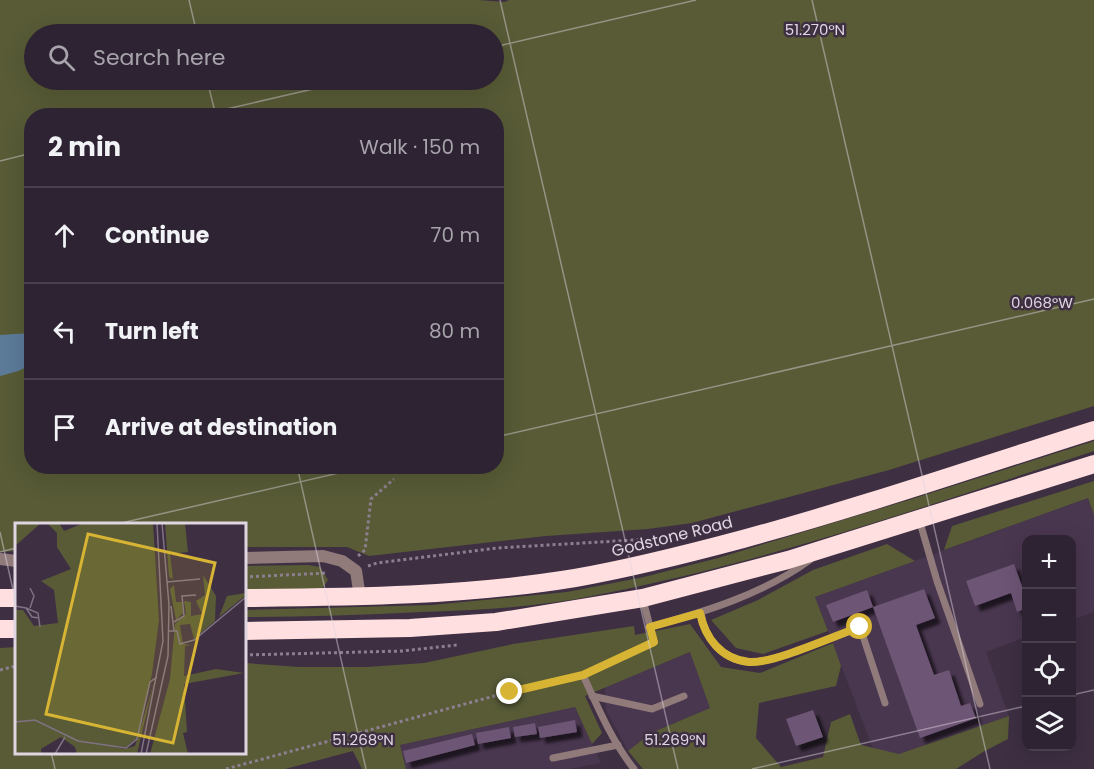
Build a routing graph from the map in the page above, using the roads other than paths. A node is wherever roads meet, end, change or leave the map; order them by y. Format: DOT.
graph roads {
  1 [pos="1094,430"];
  2 [pos="1094,464"];
  3 [pos="918,519"];
  4 [pos="825,548"];
  5 [pos="246,558"];
  6 [pos="0,559"];
  7 [pos="15,561"];
  8 [pos="360,597"];
  9 [pos="246,598"];
  10 [pos="643,598"];
  11 [pos="700,613"];
  12 [pos="650,627"];
  13 [pos="0,628"];
  14 [pos="15,629"];
  15 [pos="246,631"];
  16 [pos="592,696"];
  17 [pos="684,696"];
  18 [pos="885,703"];
  19 [pos="980,704"];
  20 [pos="618,745"];
  21 [pos="553,758"];
  22 [pos="634,769"];
  1 -- 8 [label="highway, Godstone Road"];
  2 -- 3 [label="highway"];
  3 -- 4 [label="highway"];
  3 -- 19 [label="lane"];
  4 -- 10 [label="highway"];
  4 -- 11 [label="lane"];
  5 -- 8 [label="street"];
  6 -- 7 [label="street"];
  8 -- 9 [label="highway, Godstone Road"];
  10 -- 12 [label="lane"];
  10 -- 15 [label="highway"];
  11 -- 12 [label="lane"];
  11 -- 18 [label="lane"];
  12 -- 16 [label="lane"];
  13 -- 14 [label="highway"];
  16 -- 17 [label="lane"];
  16 -- 20 [label="lane"];
  20 -- 21 [label="lane"];
  20 -- 22 [label="lane"];
}
